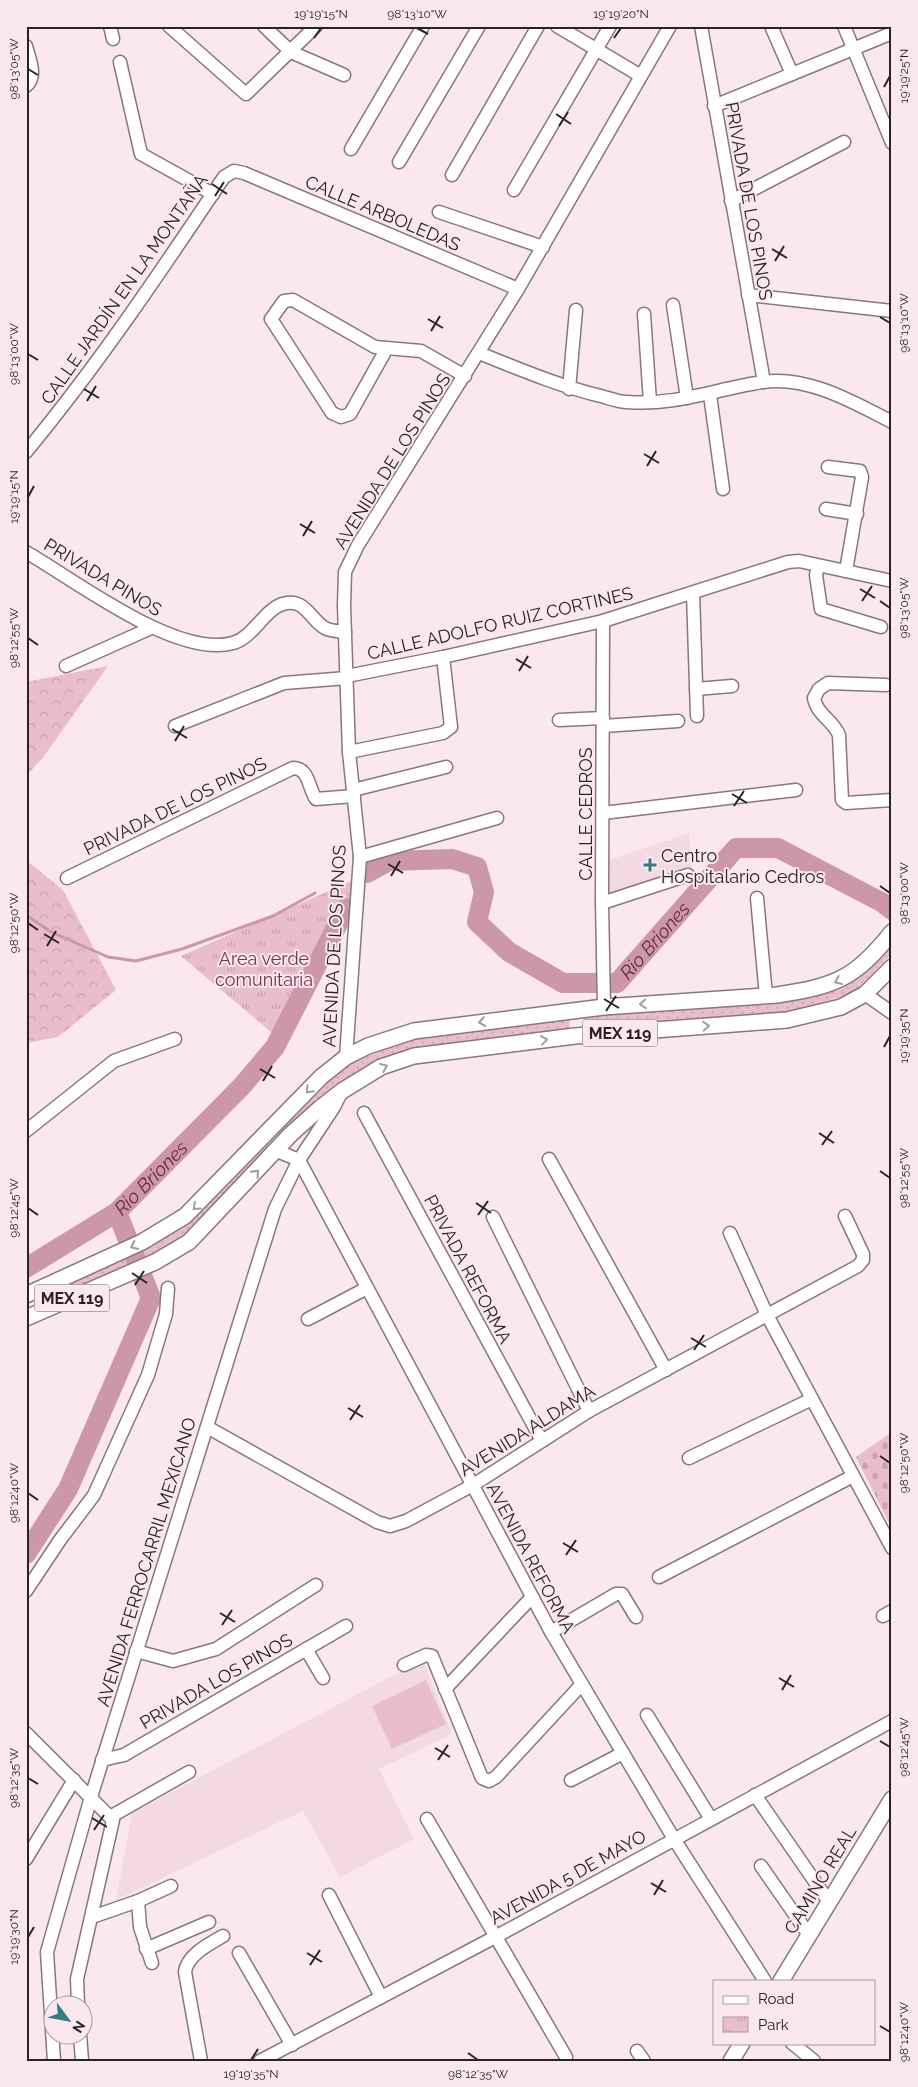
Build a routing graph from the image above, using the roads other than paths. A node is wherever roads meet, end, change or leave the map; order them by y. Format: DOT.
graph roads {
  1 [pos="110,26"];
  2 [pos="169,26"];
  3 [pos="264,26"];
  4 [pos="316,26"];
  5 [pos="423,26"];
  6 [pos="479,26"];
  7 [pos="538,26"];
  8 [pos="557,26"];
  9 [pos="610,26"];
  10 [pos="670,26"];
  11 [pos="702,26"];
  12 [pos="771,26"];
  13 [pos="844,26"];
  14 [pos="892,32"];
  15 [pos="113,39"];
  16 [pos="26,46"];
  17 [pos="853,48"];
  18 [pos="596,49"];
  19 [pos="291,52"];
  20 [pos="120,62"];
  21 [pos="792,74"];
  22 [pos="344,75"];
  23 [pos="641,76"];
  24 [pos="29,84"];
  25 [pos="714,106"];
  26 [pos="844,142"];
  27 [pos="892,143"];
  28 [pos="351,149"];
  29 [pos="399,162"];
  30 [pos="234,171"];
  31 [pos="452,175"];
  32 [pos="514,190"];
  33 [pos="213,194"];
  34 [pos="730,201"];
  35 [pos="439,212"];
  36 [pos="542,247"];
  37 [pos="518,289"];
  38 [pos="748,295"];
  39 [pos="673,305"];
  40 [pos="576,310"];
  41 [pos="892,311"];
  42 [pos="644,314"];
  43 [pos="387,348"];
  44 [pos="479,353"];
  45 [pos="465,376"];
  46 [pos="764,382"];
  47 [pos="569,389"];
  48 [pos="710,395"];
  49 [pos="688,398"];
  50 [pos="650,402"];
  51 [pos="892,422"];
  52 [pos="26,452"];
  53 [pos="828,467"];
  54 [pos="723,489"];
  55 [pos="826,509"];
  56 [pos="856,514"];
  57 [pos="26,552"];
  58 [pos="818,566"];
  59 [pos="846,571"];
  60 [pos="892,581"];
  61 [pos="693,593"];
  62 [pos="603,622"];
  63 [pos="881,627"];
  64 [pos="151,628"];
  65 [pos="345,632"];
  66 [pos="443,657"];
  67 [pos="66,666"];
  68 [pos="347,677"];
  69 [pos="886,685"];
  70 [pos="732,686"];
  71 [pos="696,690"];
  72 [pos="697,716"];
  73 [pos="559,720"];
  74 [pos="678,721"];
  75 [pos="603,722"];
  76 [pos="175,726"];
  77 [pos="349,752"];
  78 [pos="446,767"];
  79 [pos="796,790"];
  80 [pos="354,793"];
  81 [pos="892,800"];
  82 [pos="603,813"];
  83 [pos="497,818"];
  84 [pos="360,857"];
  85 [pos="688,875"];
  86 [pos="67,878"];
  87 [pos="757,898"];
  88 [pos="602,903"];
  89 [pos="892,932"];
  90 [pos="892,967"];
  91 [pos="866,994"];
  92 [pos="766,996"];
  93 [pos="604,1007"];
  94 [pos="572,1010"];
  95 [pos="892,1013"];
  96 [pos="575,1036"];
  97 [pos="175,1039"];
  98 [pos="346,1057"];
  99 [pos="342,1091"];
  100 [pos="364,1113"];
  101 [pos="26,1131"];
  102 [pos="277,1151"];
  103 [pos="549,1158"];
  104 [pos="299,1160"];
  105 [pos="845,1216"];
  106 [pos="493,1217"];
  107 [pos="730,1234"];
  108 [pos="50,1284"];
  109 [pos="168,1288"];
  110 [pos="367,1288"];
  111 [pos="26,1295"];
  112 [pos="59,1304"];
  113 [pos="766,1315"];
  114 [pos="26,1318"];
  115 [pos="308,1319"];
  116 [pos="666,1370"];
  117 [pos="812,1399"];
  118 [pos="589,1411"];
  119 [pos="207,1427"];
  120 [pos="542,1441"];
  121 [pos="689,1458"];
  122 [pos="852,1473"];
  123 [pos="473,1486"];
  124 [pos="892,1548"];
  125 [pos="659,1577"];
  126 [pos="316,1585"];
  127 [pos="26,1591"];
  128 [pos="532,1596"];
  129 [pos="636,1617"];
  130 [pos="346,1626"];
  131 [pos="551,1632"];
  132 [pos="306,1649"];
  133 [pos="136,1651"];
  134 [pos="404,1665"];
  135 [pos="323,1678"];
  136 [pos="582,1684"];
  137 [pos="446,1689"];
  138 [pos="647,1715"];
  139 [pos="892,1720"];
  140 [pos="26,1733"];
  141 [pos="623,1753"];
  142 [pos="102,1760"];
  143 [pos="190,1772"];
  144 [pos="74,1780"];
  145 [pos="571,1780"];
  146 [pos="755,1795"];
  147 [pos="90,1797"];
  148 [pos="892,1799"];
  149 [pos="110,1817"];
  150 [pos="428,1819"];
  151 [pos="711,1819"];
  152 [pos="674,1839"];
  153 [pos="26,1859"];
  154 [pos="760,1866"];
  155 [pos="171,1886"];
  156 [pos="329,1895"];
  157 [pos="138,1901"];
  158 [pos="829,1902"];
  159 [pos="92,1917"];
  160 [pos="209,1922"];
  161 [pos="808,1935"];
  162 [pos="223,1936"];
  163 [pos="497,1936"];
  164 [pos="146,1949"];
  165 [pos="239,1953"];
  166 [pos="152,1962"];
  167 [pos="764,1980"];
  168 [pos="782,1980"];
  169 [pos="78,1994"];
  170 [pos="381,1997"];
  171 [pos="81,2044"];
  172 [pos="741,2044"];
  173 [pos="793,2044"];
  174 [pos="292,2045"];
  175 [pos="566,2057"];
  176 [pos="54,2061"];
  177 [pos="82,2061"];
  178 [pos="202,2061"];
  179 [pos="260,2061"];
  180 [pos="731,2061"];
  181 [pos="814,2061"];
  1 -- 15 [label="street"];
  2 -- 19 [label="street"];
  3 -- 19 [label="street"];
  4 -- 19 [label="street"];
  5 -- 28 [label="street"];
  6 -- 29 [label="street"];
  7 -- 31 [label="street"];
  8 -- 18 [label="street"];
  9 -- 18 [label="street"];
  10 -- 23 [label="street, AVENIDA DE LOS PINOS"];
  11 -- 25 [label="street, PRIVADA DE LOS PINOS"];
  12 -- 21 [label="street"];
  13 -- 17 [label="street"];
  14 -- 17 [label="street"];
  16 -- 24 [label="street"];
  17 -- 21 [label="street"];
  17 -- 27 [label="street"];
  18 -- 23 [label="street"];
  18 -- 32 [label="street"];
  19 -- 22 [label="street"];
  20 -- 33 [label="street"];
  21 -- 25 [label="street"];
  23 -- 36 [label="street, AVENIDA DE LOS PINOS"];
  25 -- 34 [label="street, PRIVADA DE LOS PINOS"];
  26 -- 34 [label="street"];
  30 -- 33 [label="street, CALLE JARDÍN EN LA MONTAÑA"];
  30 -- 37 [label="street, CALLE ARBOLEDAS"];
  33 -- 52 [label="street, CALLE JARDÍN EN LA MONTAÑA"];
  34 -- 38 [label="street, PRIVADA DE LOS PINOS"];
  35 -- 36 [label="street"];
  36 -- 37 [label="street, AVENIDA DE LOS PINOS"];
  37 -- 44 [label="street, AVENIDA DE LOS PINOS"];
  38 -- 41 [label="street"];
  38 -- 46 [label="street, PRIVADA DE LOS PINOS"];
  39 -- 49 [label="street"];
  40 -- 47 [label="street"];
  42 -- 50 [label="street"];
  43 -- 43 [label="street"];
  43 -- 45 [label="street"];
  44 -- 45 [label="street, AVENIDA DE LOS PINOS"];
  44 -- 47 [label="street"];
  45 -- 65 [label="street, AVENIDA DE LOS PINOS"];
  46 -- 48 [label="street"];
  46 -- 51 [label="street"];
  47 -- 50 [label="street"];
  48 -- 49 [label="street"];
  48 -- 54 [label="street"];
  49 -- 50 [label="street"];
  53 -- 56 [label="street"];
  55 -- 56 [label="street"];
  56 -- 59 [label="street"];
  57 -- 64 [label="street, PRIVADA PINOS"];
  58 -- 59 [label="street, CALLE ADOLFO RUIZ CORTINES"];
  58 -- 61 [label="street, CALLE ADOLFO RUIZ CORTINES"];
  58 -- 63 [label="street"];
  59 -- 60 [label="street, CALLE ADOLFO RUIZ CORTINES"];
  61 -- 62 [label="street, CALLE ADOLFO RUIZ CORTINES"];
  61 -- 71 [label="street"];
  62 -- 66 [label="street, CALLE ADOLFO RUIZ CORTINES"];
  62 -- 75 [label="street, CALLE CEDROS"];
  64 -- 65 [label="street, PRIVADA PINOS"];
  64 -- 67 [label="street"];
  65 -- 68 [label="street, AVENIDA DE LOS PINOS"];
  66 -- 68 [label="street, CALLE ADOLFO RUIZ CORTINES"];
  66 -- 77 [label="street"];
  68 -- 76 [label="street, CALLE ADOLFO RUIZ CORTINES"];
  68 -- 77 [label="street, AVENIDA DE LOS PINOS"];
  69 -- 81 [label="street"];
  70 -- 71 [label="street"];
  71 -- 72 [label="street"];
  73 -- 75 [label="street"];
  74 -- 75 [label="street"];
  75 -- 82 [label="street, CALLE CEDROS"];
  77 -- 80 [label="street, AVENIDA DE LOS PINOS"];
  78 -- 80 [label="street"];
  79 -- 82 [label="street"];
  80 -- 84 [label="street, AVENIDA DE LOS PINOS"];
  80 -- 86 [label="street, PRIVADA DE LOS PINOS"];
  82 -- 88 [label="street, CALLE CEDROS"];
  83 -- 84 [label="street"];
  84 -- 98 [label="street, AVENIDA DE LOS PINOS"];
  85 -- 88 [label="street"];
  87 -- 92 [label="street"];
  88 -- 93 [label="street, CALLE CEDROS"];
  89 -- 92 [label="main road, MEX 119, one-way"];
  90 -- 91 [label="main road, MEX 119"];
  91 -- 95 [label="street"];
  96 -- 91 [label="main road, MEX 119, one-way"];
  92 -- 93 [label="main road, MEX 119, one-way"];
  93 -- 94 [label="main road, MEX 119"];
  94 -- 96 [label="main road"];
  94 -- 98 [label="main road, MEX 119, one-way"];
  99 -- 96 [label="main road, MEX 119, one-way"];
  97 -- 101 [label="street"];
  98 -- 108 [label="main road, MEX 119, one-way"];
  99 -- 102 [label="main road, MEX 119"];
  99 -- 104 [label="street, AVENIDA FERROCARRIL MEXICANO"];
  100 -- 120 [label="street, PRIVADA REFORMA"];
  102 -- 104 [label="street"];
  112 -- 102 [label="main road, MEX 119, one-way"];
  103 -- 116 [label="street"];
  104 -- 110 [label="street, AVENIDA REFORMA"];
  104 -- 119 [label="street, AVENIDA FERROCARRIL MEXICANO"];
  105 -- 113 [label="street, AVENIDA ALDAMA"];
  106 -- 118 [label="street"];
  107 -- 113 [label="street"];
  108 -- 111 [label="main road, MEX 119"];
  108 -- 112 [label="main road"];
  109 -- 127 [label="street"];
  110 -- 115 [label="street"];
  110 -- 123 [label="street, AVENIDA REFORMA"];
  112 -- 114 [label="main road, MEX 119"];
  113 -- 116 [label="street, AVENIDA ALDAMA"];
  113 -- 117 [label="street"];
  116 -- 118 [label="street, AVENIDA ALDAMA"];
  117 -- 121 [label="street"];
  117 -- 122 [label="street"];
  118 -- 120 [label="street, AVENIDA ALDAMA"];
  119 -- 123 [label="street, AVENIDA ALDAMA"];
  119 -- 133 [label="street, AVENIDA FERROCARRIL MEXICANO"];
  120 -- 123 [label="street, AVENIDA ALDAMA"];
  122 -- 124 [label="street"];
  122 -- 125 [label="street"];
  123 -- 128 [label="street, AVENIDA REFORMA"];
  126 -- 133 [label="street"];
  128 -- 131 [label="street, AVENIDA REFORMA"];
  128 -- 137 [label="street"];
  129 -- 131 [label="street"];
  130 -- 132 [label="street, PRIVADA LOS PINOS"];
  131 -- 136 [label="street, AVENIDA REFORMA"];
  132 -- 135 [label="street"];
  132 -- 142 [label="street, PRIVADA LOS PINOS"];
  133 -- 142 [label="street, AVENIDA FERROCARRIL MEXICANO"];
  134 -- 137 [label="street"];
  136 -- 137 [label="street"];
  136 -- 141 [label="street, AVENIDA REFORMA"];
  138 -- 151 [label="street"];
  139 -- 146 [label="street, AVENIDA 5 DE MAYO"];
  140 -- 144 [label="street"];
  141 -- 145 [label="street"];
  141 -- 152 [label="street, AVENIDA REFORMA"];
  142 -- 147 [label="street, AVENIDA FERROCARRIL MEXICANO"];
  143 -- 149 [label="street"];
  144 -- 147 [label="street"];
  144 -- 153 [label="street"];
  146 -- 151 [label="street, AVENIDA 5 DE MAYO"];
  146 -- 158 [label="street"];
  147 -- 149 [label="street"];
  147 -- 176 [label="street, AVENIDA FERROCARRIL MEXICANO"];
  148 -- 158 [label="main road, CAMINO REAL"];
  149 -- 159 [label="street"];
  150 -- 163 [label="street"];
  151 -- 152 [label="street, AVENIDA 5 DE MAYO"];
  152 -- 163 [label="street, AVENIDA 5 DE MAYO"];
  152 -- 167 [label="street, AVENIDA REFORMA"];
  154 -- 161 [label="street"];
  155 -- 157 [label="street"];
  156 -- 170 [label="street"];
  157 -- 159 [label="street"];
  157 -- 164 [label="street"];
  158 -- 161 [label="main road, CAMINO REAL"];
  159 -- 169 [label="street"];
  160 -- 164 [label="street"];
  161 -- 168 [label="main road, CAMINO REAL"];
  162 -- 178 [label="street"];
  163 -- 170 [label="street, AVENIDA 5 DE MAYO"];
  163 -- 175 [label="street"];
  164 -- 166 [label="street"];
  165 -- 174 [label="street"];
  170 -- 174 [label="street, AVENIDA 5 DE MAYO"];
  171 -- 177 [label="street"];
  172 -- 180 [label="main road"];
  173 -- 181 [label="street"];
  174 -- 179 [label="street, AVENIDA 5 DE MAYO"];
}
